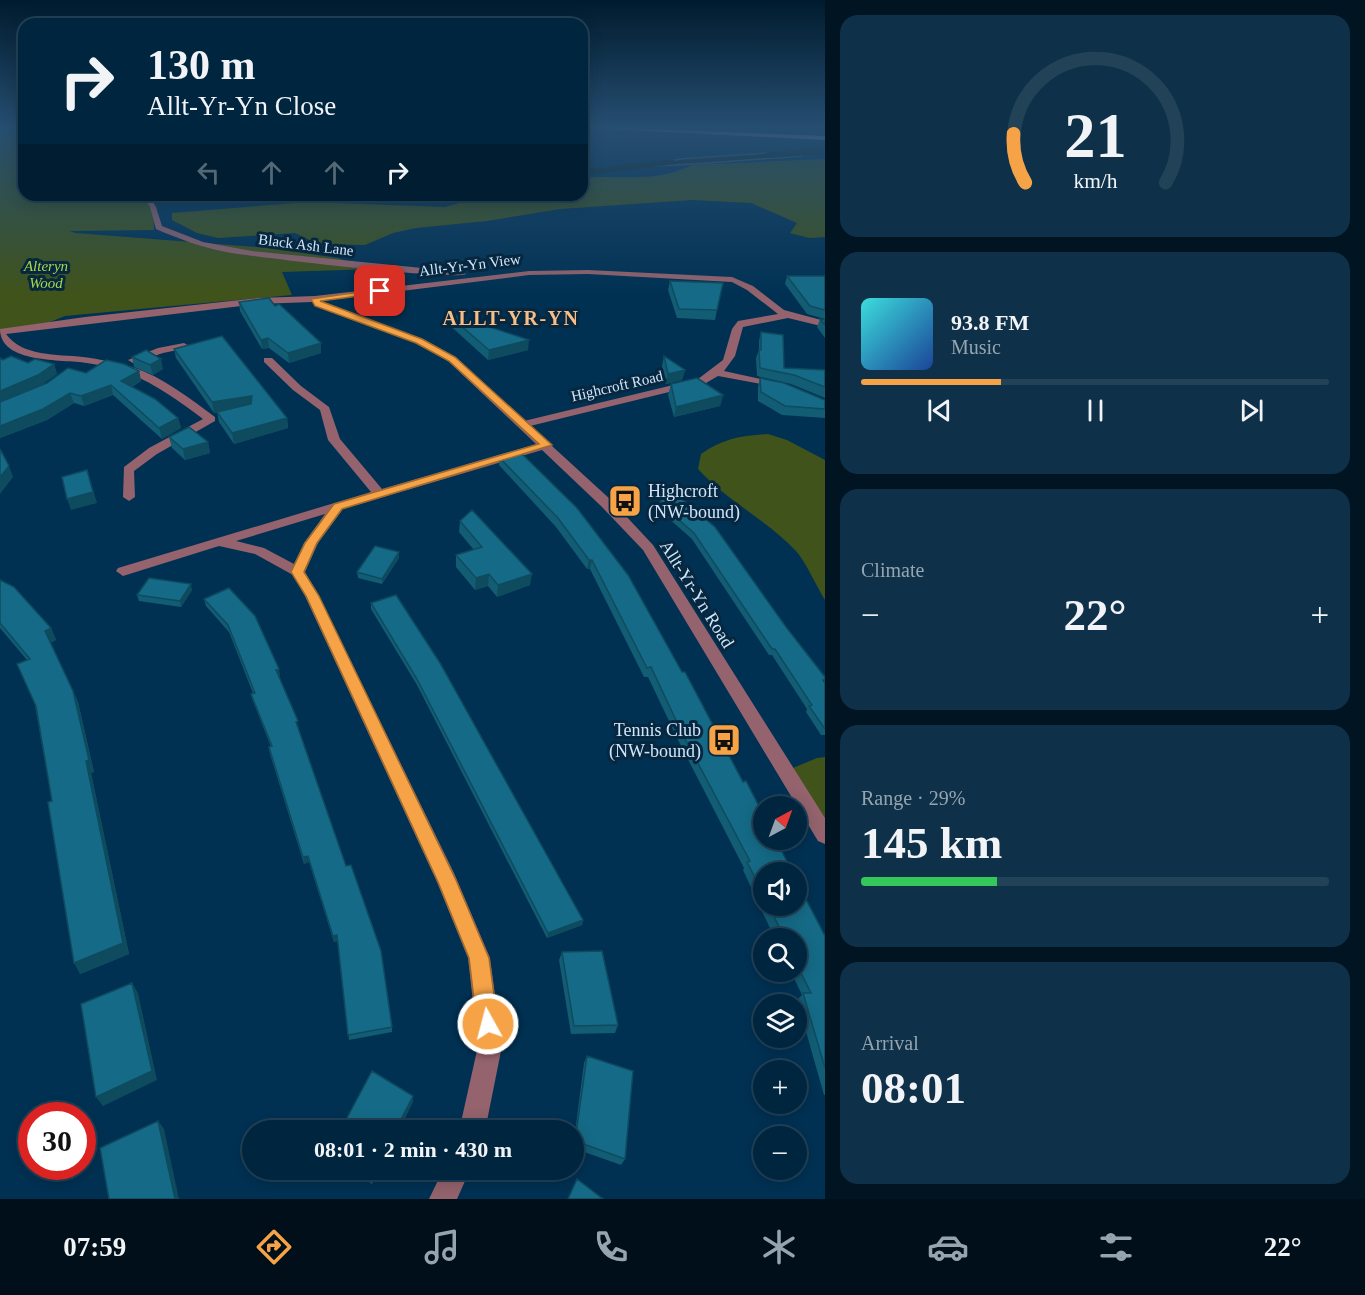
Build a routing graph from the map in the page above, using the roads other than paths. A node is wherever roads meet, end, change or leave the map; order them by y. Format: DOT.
graph roads {
  1 [pos="150,201"];
  2 [pos="488,278"];
  3 [pos="315,299"];
  4 [pos="790,315"];
  5 [pos="825,324"];
  6 [pos="0,332"];
  7 [pos="184,346"];
  8 [pos="86,360"];
  9 [pos="268,360"];
  10 [pos="120,367"];
  11 [pos="75,371"];
  12 [pos="718,373"];
  13 [pos="786,387"];
  14 [pos="524,424"];
  15 [pos="547,445"];
  16 [pos="379,494"];
  17 [pos="129,496"];
  18 [pos="338,506"];
  19 [pos="219,542"];
  20 [pos="123,572"];
  21 [pos="298,572"];
  22 [pos="825,835"];
  23 [pos="474,1120"];
  24 [pos="453,1180"];
  25 [pos="443,1199"];
  1 -- 2 [label="street, Black Ash Lane"];
  2 -- 3 [label="street, Allt-Yr-Yn View"];
  2 -- 4 [label="street, Allt-Yr-Yn View"];
  3 -- 6 [label="street, Allt-Yr-Yn View"];
  3 -- 14 [label="street, Allt-Yr-Yn Road"];
  4 -- 5 [label="street, Allt-Yr-Yn View"];
  4 -- 12 [label="street"];
  6 -- 8 [label="street"];
  7 -- 10 [label="street"];
  8 -- 10 [label="street"];
  8 -- 11 [label="street"];
  9 -- 16 [label="street"];
  10 -- 17 [label="street"];
  12 -- 13 [label="street"];
  12 -- 14 [label="street, Highcroft Road"];
  14 -- 15 [label="street, Allt-Yr-Yn Road"];
  15 -- 16 [label="street"];
  15 -- 22 [label="street, Allt-Yr-Yn Road"];
  16 -- 18 [label="street"];
  18 -- 19 [label="street"];
  18 -- 21 [label="street"];
  19 -- 20 [label="street"];
  19 -- 21 [label="street"];
  21 -- 23 [label="street"];
  24 -- 25 [label="street"];
}
